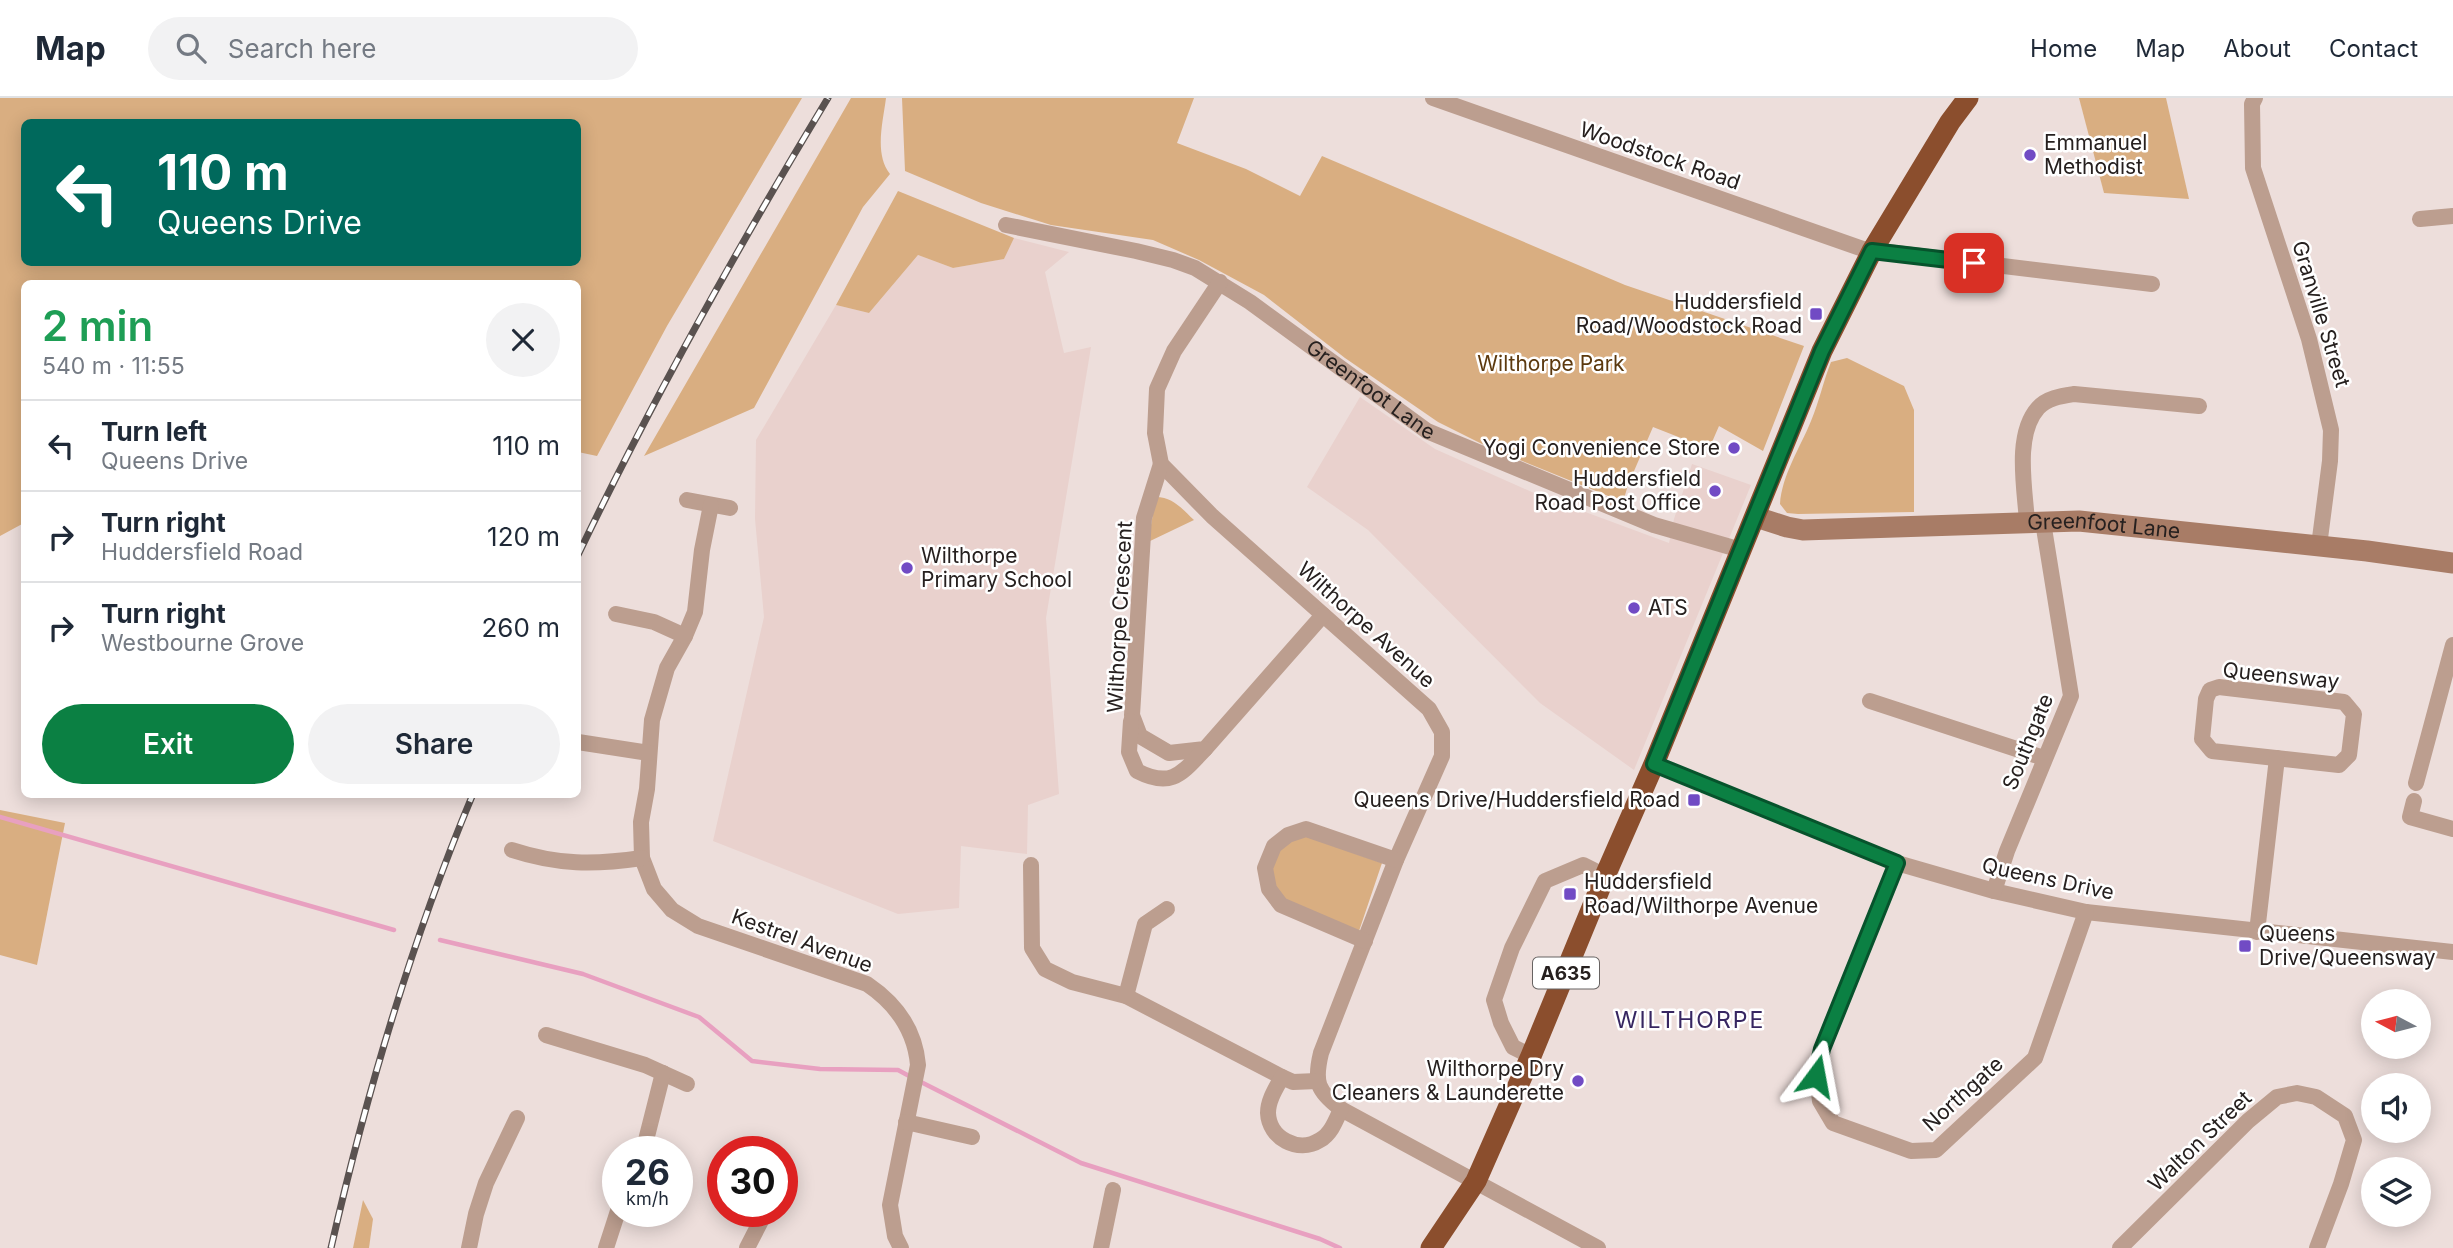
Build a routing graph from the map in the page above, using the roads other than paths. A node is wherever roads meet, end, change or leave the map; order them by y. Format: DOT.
graph roads {
  1 [pos="1433,98"];
  2 [pos="1968,98"];
  3 [pos="2255,98"];
  4 [pos="2453,216"];
  5 [pos="2420,219"];
  6 [pos="1006,225"];
  7 [pos="1872,251"];
  8 [pos="1220,282"];
  9 [pos="2152,284"];
  10 [pos="2199,406"];
  11 [pos="1161,464"];
  12 [pos="687,500"];
  13 [pos="711,505"];
  14 [pos="730,508"];
  15 [pos="1756,517"];
  16 [pos="2035,522"];
  17 [pos="2319,546"];
  18 [pos="1741,550"];
  19 [pos="2453,563"];
  20 [pos="616,614"];
  21 [pos="1323,615"];
  22 [pos="685,636"];
  23 [pos="2453,645"];
  24 [pos="1870,701"];
  25 [pos="1132,715"];
  26 [pos="581,742"];
  27 [pos="1205,749"];
  28 [pos="649,752"];
  29 [pos="2044,758"];
  30 [pos="2277,758"];
  31 [pos="1654,764"];
  32 [pos="2416,783"];
  33 [pos="2414,801"];
  34 [pos="2453,829"];
  35 [pos="512,850"];
  36 [pos="642,858"];
  37 [pos="1396,860"];
  38 [pos="1897,863"];
  39 [pos="1031,865"];
  40 [pos="1605,876"];
  41 [pos="1994,891"];
  42 [pos="1167,909"];
  43 [pos="2087,912"];
  44 [pos="2257,932"];
  45 [pos="1365,941"];
  46 [pos="2453,952"];
  47 [pos="1126,996"];
  48 [pos="546,1035"];
  49 [pos="1531,1056"];
  50 [pos="663,1073"];
  51 [pos="1282,1077"];
  52 [pos="1317,1081"];
  53 [pos="687,1084"];
  54 [pos="1341,1109"];
  55 [pos="517,1118"];
  56 [pos="906,1122"];
  57 [pos="647,1136"];
  58 [pos="972,1137"];
  59 [pos="1476,1181"];
  60 [pos="1113,1191"];
  61 [pos="613,1227"];
  62 [pos="758,1227"];
  63 [pos="469,1248"];
  64 [pos="606,1248"];
  65 [pos="747,1248"];
  66 [pos="901,1248"];
  67 [pos="1101,1248"];
  68 [pos="1431,1248"];
  69 [pos="1598,1248"];
  70 [pos="2120,1248"];
  71 [pos="2317,1248"];
  1 -- 7 [label="street, Woodstock Road"];
  2 -- 7 [label="highway, A635"];
  3 -- 17 [label="street, Granville Street"];
  4 -- 5 [label="street"];
  6 -- 8 [label="street, Greenfoot Lane"];
  7 -- 9 [label="street, Woodstock Road"];
  7 -- 15 [label="highway, A635"];
  8 -- 11 [label="street"];
  8 -- 18 [label="street, Greenfoot Lane"];
  10 -- 16 [label="street, Southgate"];
  11 -- 21 [label="street, Wilthorpe Avenue"];
  11 -- 25 [label="street, Wilthorpe Crescent"];
  12 -- 13 [label="street"];
  13 -- 14 [label="street"];
  13 -- 22 [label="street, Kestrel Avenue"];
  15 -- 16 [label="street, Greenfoot Lane"];
  15 -- 18 [label="highway, A635"];
  16 -- 17 [label="street, Greenfoot Lane"];
  16 -- 29 [label="street, Southgate"];
  17 -- 19 [label="street, Greenfoot Lane"];
  18 -- 31 [label="highway, A635"];
  20 -- 22 [label="street"];
  21 -- 27 [label="street"];
  21 -- 37 [label="street, Wilthorpe Avenue"];
  22 -- 28 [label="street, Kestrel Avenue"];
  23 -- 32 [label="street"];
  24 -- 29 [label="street"];
  25 -- 27 [label="street, Wilthorpe Crescent"];
  25 -- 27 [label="street"];
  26 -- 28 [label="street"];
  28 -- 36 [label="street, Kestrel Avenue"];
  29 -- 41 [label="street, Southgate"];
  30 -- 30 [label="street, Queensway"];
  30 -- 44 [label="street"];
  31 -- 38 [label="street, Queens Drive"];
  31 -- 40 [label="highway, A635"];
  33 -- 34 [label="street"];
  35 -- 36 [label="street"];
  36 -- 56 [label="street, Kestrel Avenue"];
  37 -- 45 [label="street, Wilthorpe Avenue"];
  37 -- 45 [label="street"];
  38 -- 41 [label="street, Queens Drive"];
  38 -- 43 [label="street, Northgate"];
  39 -- 47 [label="street"];
  40 -- 49 [label="highway, A635"];
  40 -- 49 [label="street"];
  41 -- 43 [label="street, Queens Drive"];
  42 -- 47 [label="street"];
  43 -- 44 [label="street, Queens Drive"];
  44 -- 46 [label="street, Queens Drive"];
  45 -- 52 [label="street, Wilthorpe Avenue"];
  47 -- 51 [label="street"];
  48 -- 50 [label="street"];
  49 -- 59 [label="highway, A635"];
  50 -- 53 [label="street"];
  50 -- 57 [label="street"];
  51 -- 52 [label="street"];
  51 -- 54 [label="street"];
  52 -- 54 [label="street"];
  54 -- 59 [label="street"];
  55 -- 63 [label="street"];
  56 -- 58 [label="street"];
  56 -- 66 [label="street, Kestrel Avenue"];
  59 -- 68 [label="highway, A635"];
  59 -- 69 [label="street"];
  60 -- 67 [label="street"];
  61 -- 64 [label="street"];
  62 -- 65 [label="street"];
  70 -- 71 [label="street, Walton Street"];
}
